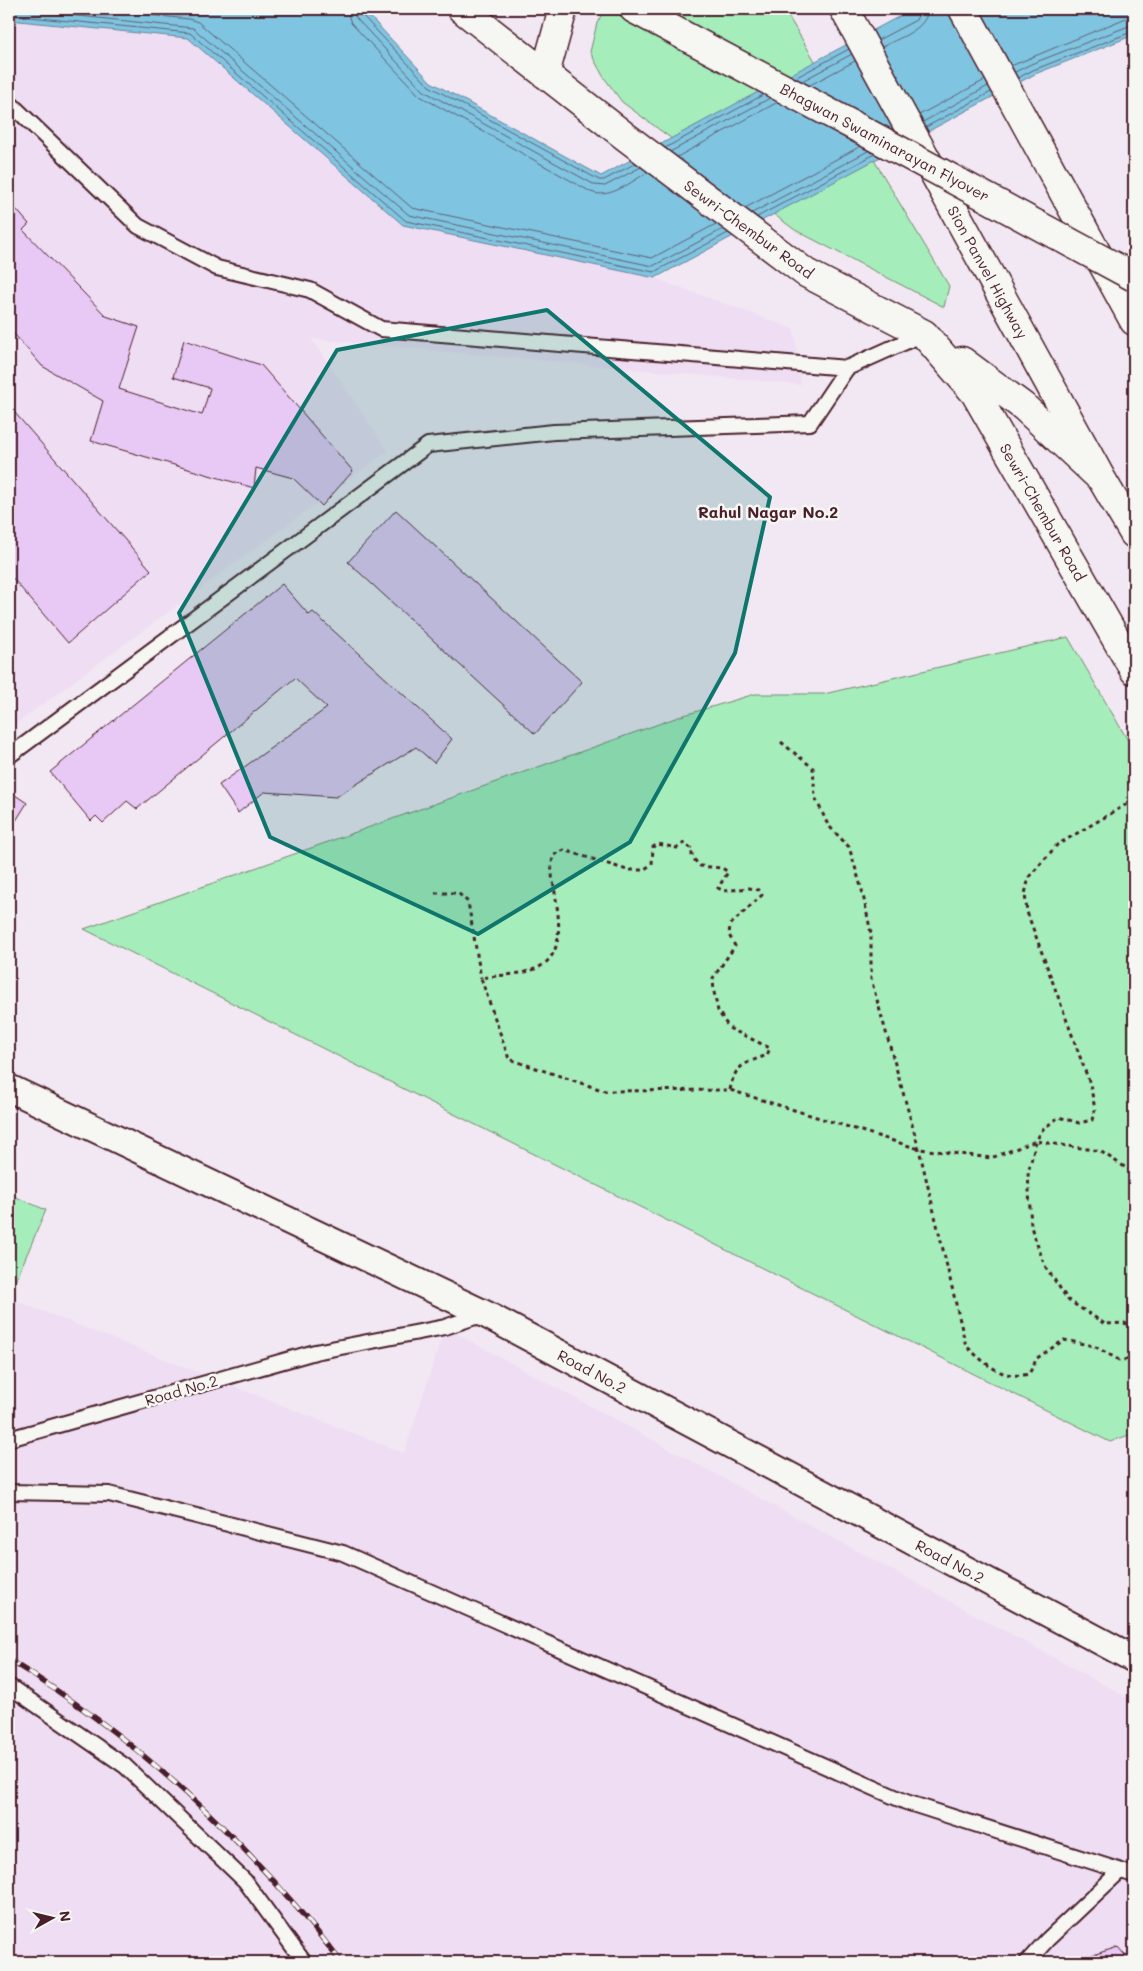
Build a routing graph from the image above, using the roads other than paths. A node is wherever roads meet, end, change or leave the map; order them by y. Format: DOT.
graph roads {
  1 [pos="462,9"];
  2 [pos="563,9"];
  3 [pos="634,9"];
  4 [pos="844,9"];
  5 [pos="963,9"];
  6 [pos="544,74"];
  7 [pos="9,102"];
  8 [pos="1134,277"];
  9 [pos="1134,321"];
  10 [pos="924,334"];
  11 [pos="847,368"];
  12 [pos="1101,478"];
  13 [pos="1134,534"];
  14 [pos="1134,670"];
  15 [pos="9,756"];
  16 [pos="9,1088"];
  17 [pos="485,1314"];
  18 [pos="9,1439"];
  19 [pos="9,1492"];
  20 [pos="1134,1659"];
  21 [pos="9,1686"];
  22 [pos="1120,1871"];
  23 [pos="1134,1875"];
  24 [pos="304,1962"];
  25 [pos="1027,1962"];
  1 -- 6 [label="main road, Sewri-Chembur Road"];
  2 -- 6 [label="main road"];
  3 -- 8 [label="main road, Bhagwan Swaminarayan Flyover, bridge"];
  4 -- 12 [label="main road, Sion Panvel Highway, bridge"];
  5 -- 9 [label="main road"];
  6 -- 10 [label="main road, Sewri-Chembur Road"];
  7 -- 11 [label="lane"];
  10 -- 11 [label="lane"];
  10 -- 12 [label="main road"];
  10 -- 14 [label="main road, Sewri-Chembur Road"];
  11 -- 15 [label="lane"];
  12 -- 13 [label="main road, Sion Panvel Highway"];
  16 -- 17 [label="street"];
  17 -- 18 [label="lane, Road No.2"];
  17 -- 20 [label="street, Road No.2"];
  19 -- 22 [label="lane"];
  21 -- 24 [label="lane"];
  22 -- 23 [label="lane"];
  22 -- 25 [label="lane"];
}
